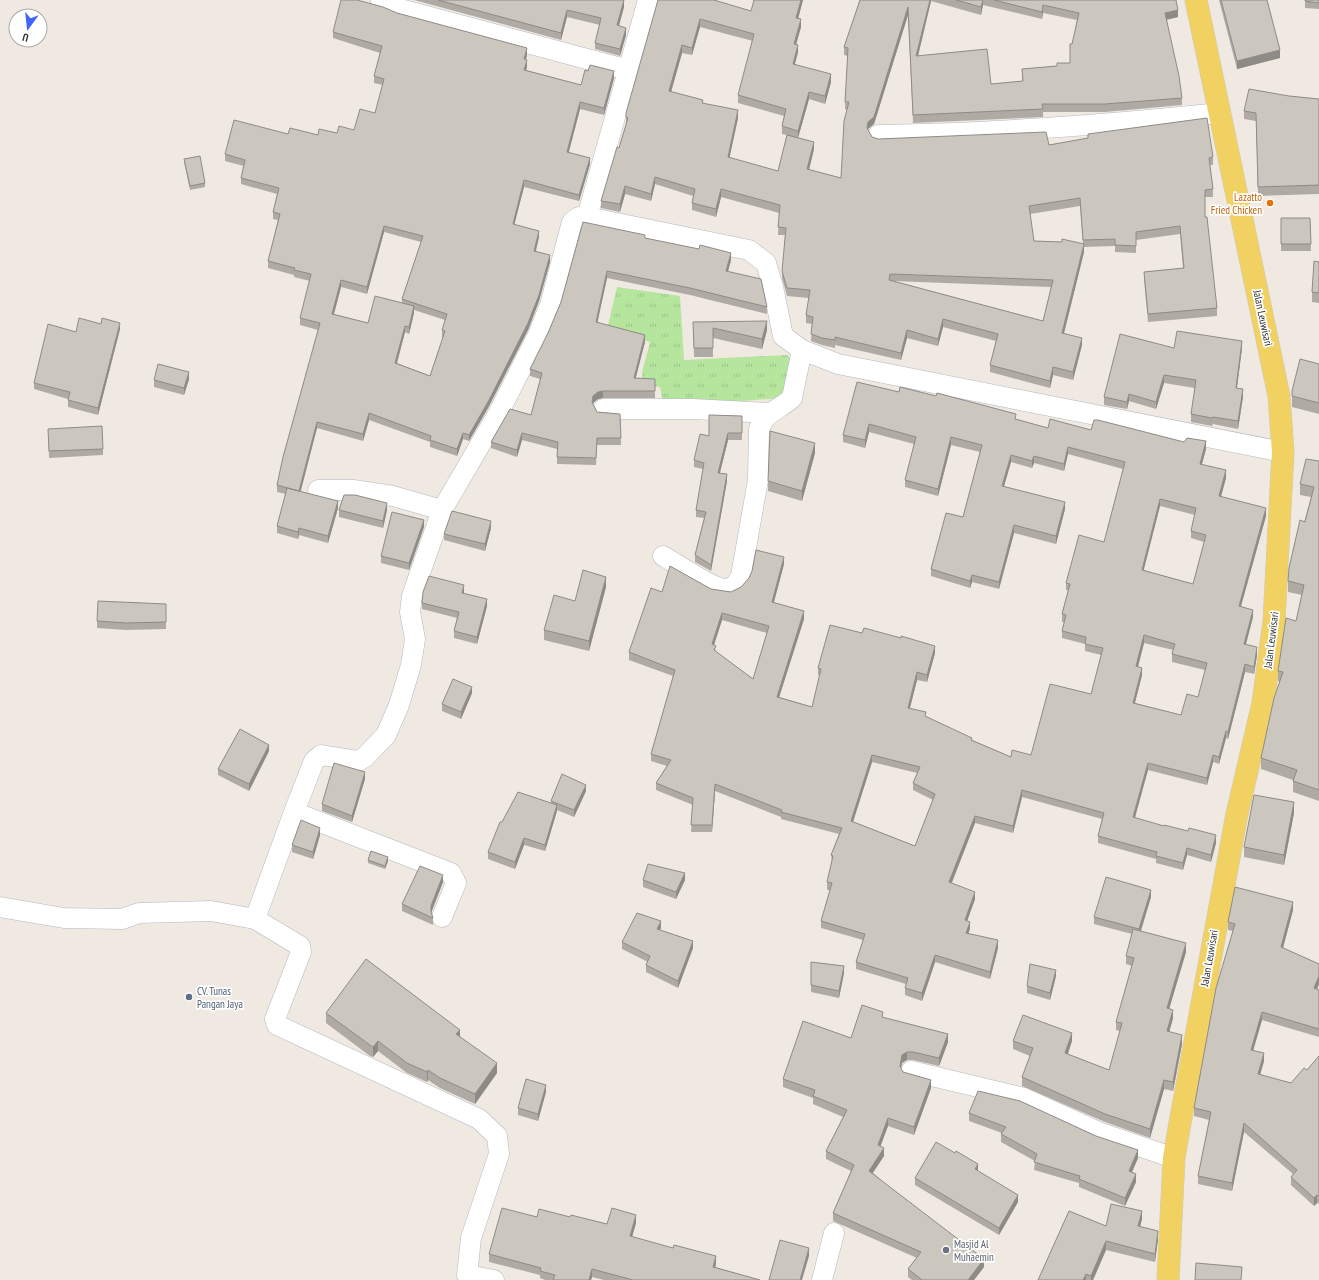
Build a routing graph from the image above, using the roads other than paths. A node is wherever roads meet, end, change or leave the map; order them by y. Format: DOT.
graph roads {
  1 [pos="381,0"];
  2 [pos="648,0"];
  3 [pos="1196,0"];
  4 [pos="628,70"];
  5 [pos="1220,113"];
  6 [pos="878,135"];
  7 [pos="587,217"];
  8 [pos="802,350"];
  9 [pos="603,409"];
  10 [pos="770,412"];
  11 [pos="1284,452"];
  12 [pos="318,490"];
  13 [pos="442,510"];
  14 [pos="663,556"];
  15 [pos="294,812"];
  16 [pos="0,907"];
  17 [pos="442,917"];
  18 [pos="255,919"];
  19 [pos="910,1071"];
  20 [pos="1174,1158"];
  21 [pos="834,1233"];
  22 [pos="467,1278"];
  23 [pos="494,1280"];
  24 [pos="822,1280"];
  25 [pos="1168,1280"];
  1 -- 4 [label="street"];
  2 -- 4 [label="street"];
  3 -- 5 [label="main road, Jalan Leuwisari"];
  4 -- 7 [label="street"];
  5 -- 6 [label="street"];
  5 -- 11 [label="main road, Jalan Leuwisari"];
  7 -- 8 [label="street"];
  7 -- 13 [label="street"];
  8 -- 10 [label="street"];
  8 -- 11 [label="street"];
  9 -- 10 [label="street"];
  10 -- 14 [label="street"];
  11 -- 20 [label="main road, Jalan Leuwisari"];
  12 -- 13 [label="street"];
  13 -- 15 [label="street"];
  15 -- 17 [label="street"];
  15 -- 18 [label="street"];
  16 -- 18 [label="street"];
  18 -- 22 [label="street"];
  19 -- 20 [label="street"];
  20 -- 25 [label="main road, Jalan Leuwisari"];
  21 -- 24 [label="street"];
  22 -- 23 [label="street"];
}
